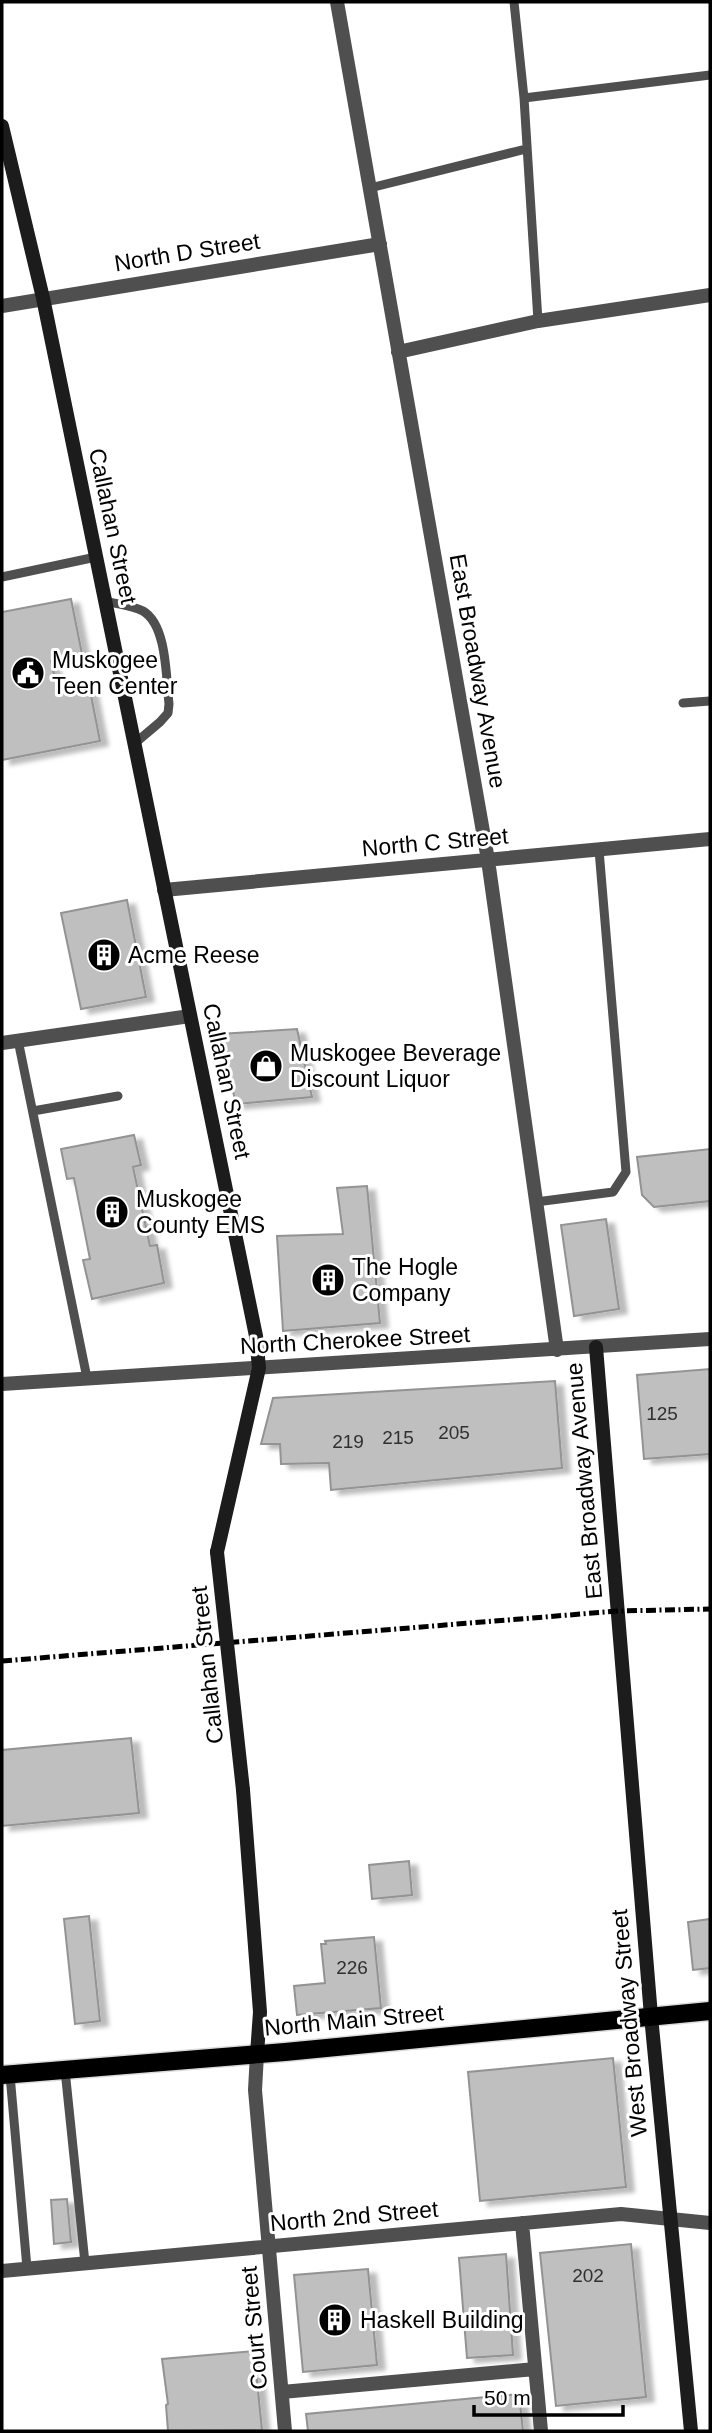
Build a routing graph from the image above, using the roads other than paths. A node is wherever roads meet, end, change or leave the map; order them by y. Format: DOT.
graph roads {
  1 [pos="337,2"];
  2 [pos="514,2"];
  3 [pos="710,75"];
  4 [pos="524,98"];
  5 [pos="2,126"];
  6 [pos="526,149"];
  7 [pos="370,188"];
  8 [pos="380,244"];
  9 [pos="710,295"];
  10 [pos="43,298"];
  11 [pos="2,306"];
  12 [pos="538,321"];
  13 [pos="398,352"];
  14 [pos="96,556"];
  15 [pos="2,577"];
  16 [pos="105,601"];
  17 [pos="710,701"];
  18 [pos="683,703"];
  19 [pos="134,744"];
  20 [pos="710,839"];
  21 [pos="599,850"];
  22 [pos="488,860"];
  23 [pos="164,890"];
  24 [pos="190,1016"];
  25 [pos="18,1040"];
  26 [pos="2,1043"];
  27 [pos="118,1096"];
  28 [pos="33,1111"];
  29 [pos="536,1202"];
  30 [pos="710,1339"];
  31 [pos="596,1347"];
  32 [pos="557,1350"];
  33 [pos="259,1368"];
  34 [pos="87,1377"];
  35 [pos="2,1384"];
  36 [pos="618,1611"];
  37 [pos="710,2011"];
  38 [pos="651,2016"];
  39 [pos="257,2054"];
  40 [pos="65,2070"];
  41 [pos="6,2075"];
  42 [pos="670,2219"];
  43 [pos="522,2223"];
  44 [pos="710,2223"];
  45 [pos="270,2246"];
  46 [pos="85,2263"];
  47 [pos="27,2268"];
  48 [pos="2,2270"];
  49 [pos="535,2369"];
  50 [pos="282,2392"];
  51 [pos="285,2431"];
  52 [pos="541,2431"];
  53 [pos="691,2431"];
  1 -- 7 [label="street, East Broadway Avenue"];
  2 -- 4 [label="lane"];
  3 -- 4 [label="lane"];
  4 -- 6 [label="lane"];
  5 -- 10 [label="street, Callahan Street"];
  6 -- 7 [label="lane"];
  6 -- 12 [label="lane"];
  7 -- 8 [label="street, East Broadway Avenue"];
  8 -- 10 [label="street, North D Street"];
  8 -- 13 [label="street, East Broadway Avenue"];
  9 -- 12 [label="street"];
  10 -- 11 [label="street, North D Street"];
  10 -- 14 [label="street, Callahan Street"];
  12 -- 13 [label="street"];
  13 -- 22 [label="street, East Broadway Avenue"];
  14 -- 15 [label="lane"];
  14 -- 16 [label="street, Callahan Street"];
  16 -- 19 [label="street, Callahan Street"];
  16 -- 19 [label="lane"];
  17 -- 18 [label="lane"];
  19 -- 23 [label="street, Callahan Street"];
  20 -- 21 [label="street, North C Street"];
  21 -- 22 [label="street, North C Street"];
  21 -- 29 [label="lane"];
  22 -- 23 [label="street, North C Street"];
  22 -- 29 [label="street, East Broadway Avenue"];
  23 -- 24 [label="street, Callahan Street"];
  24 -- 25 [label="street"];
  24 -- 33 [label="street, Callahan Street"];
  25 -- 26 [label="street"];
  25 -- 28 [label="lane"];
  27 -- 28 [label="lane"];
  28 -- 34 [label="lane"];
  29 -- 32 [label="street, East Broadway Avenue"];
  30 -- 31 [label="street, North Cherokee Street"];
  31 -- 32 [label="street, North Cherokee Street"];
  31 -- 36 [label="street, East Broadway Avenue"];
  32 -- 33 [label="street, North Cherokee Street"];
  33 -- 34 [label="street, North Cherokee Street"];
  33 -- 39 [label="street, Callahan Street, bridge"];
  34 -- 35 [label="street, North Cherokee Street"];
  36 -- 38 [label="street, West Broadway Street"];
  37 -- 38 [label="main road, North Main Street"];
  38 -- 39 [label="main road, North Main Street"];
  38 -- 42 [label="street, West Broadway Street"];
  39 -- 40 [label="main road, North Main Street"];
  39 -- 45 [label="street, Court Street"];
  40 -- 41 [label="main road, North Main Street"];
  40 -- 46 [label="lane"];
  41 -- 47 [label="lane"];
  42 -- 43 [label="street, North 2nd Street"];
  42 -- 44 [label="street, North 2nd Street"];
  42 -- 53 [label="street, West Broadway Street"];
  43 -- 45 [label="street, North 2nd Street"];
  43 -- 49 [label="street"];
  45 -- 46 [label="street, North 2nd Street"];
  45 -- 50 [label="street, Court Street"];
  46 -- 47 [label="street, North 2nd Street"];
  47 -- 48 [label="street, North 2nd Street"];
  49 -- 50 [label="street"];
  49 -- 52 [label="street"];
  50 -- 51 [label="street, Court Street"];
}
